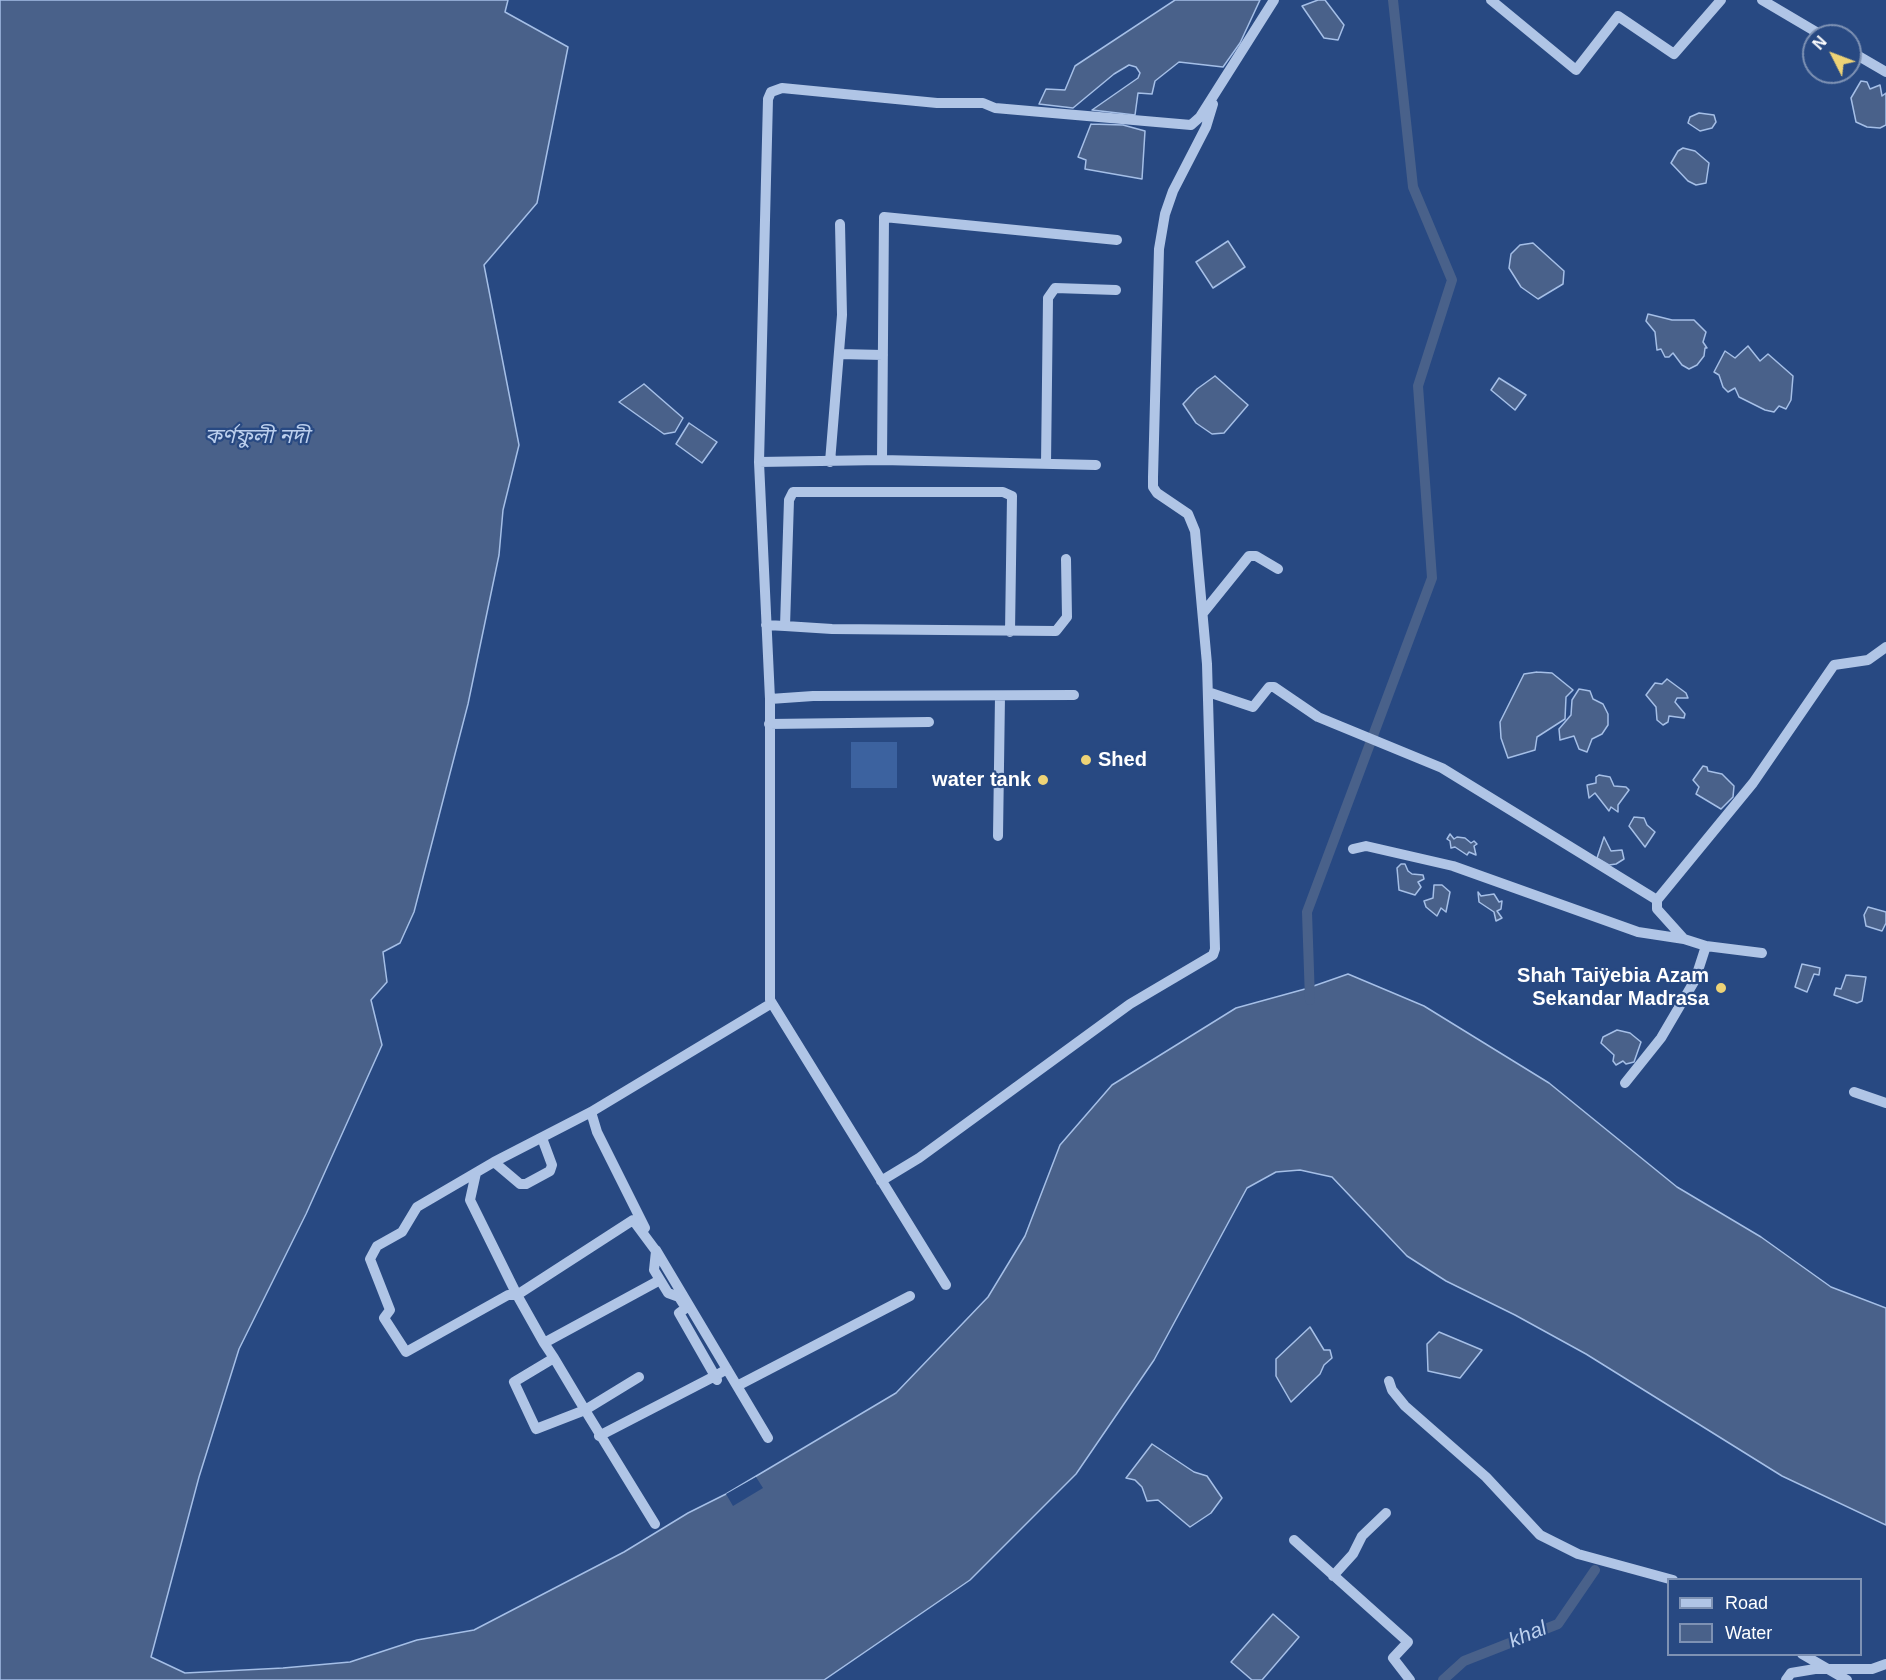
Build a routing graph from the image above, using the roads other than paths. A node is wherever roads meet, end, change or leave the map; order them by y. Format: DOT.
graph roads {
  1 [pos="1274,0"];
  2 [pos="1491,0"];
  3 [pos="1721,0"];
  4 [pos="1762,0"];
  5 [pos="1803,24"];
  6 [pos="1862,58"];
  7 [pos="1886,72"];
  8 [pos="1215,91"];
  9 [pos="840,225"];
  10 [pos="1117,240"];
  11 [pos="1116,290"];
  12 [pos="839,354"];
  13 [pos="883,355"];
  14 [pos="882,460"];
  15 [pos="759,462"];
  16 [pos="830,462"];
  17 [pos="1046,464"];
  18 [pos="1096,465"];
  19 [pos="1066,559"];
  20 [pos="1278,570"];
  21 [pos="1203,613"];
  22 [pos="766,626"];
  23 [pos="785,626"];
  24 [pos="1010,632"];
  25 [pos="1886,646"];
  26 [pos="1208,692"];
  27 [pos="1074,695"];
  28 [pos="1000,696"];
  29 [pos="770,699"];
  30 [pos="929,722"];
  31 [pos="769,724"];
  32 [pos="998,836"];
  33 [pos="1353,849"];
  34 [pos="1657,900"];
  35 [pos="1684,939"];
  36 [pos="1706,946"];
  37 [pos="1762,953"];
  38 [pos="772,1003"];
  39 [pos="1625,1083"];
  40 [pos="1854,1092"];
  41 [pos="1886,1103"];
  42 [pos="591,1112"];
  43 [pos="542,1138"];
  44 [pos="494,1162"];
  45 [pos="476,1173"];
  46 [pos="881,1181"];
  47 [pos="656,1251"];
  48 [pos="660,1280"];
  49 [pos="946,1285"];
  50 [pos="517,1295"];
  51 [pos="910,1296"];
  52 [pos="544,1343"];
  53 [pos="554,1358"];
  54 [pos="727,1369"];
  55 [pos="639,1377"];
  56 [pos="717,1379"];
  57 [pos="1389,1381"];
  58 [pos="737,1386"];
  59 [pos="585,1410"];
  60 [pos="599,1436"];
  61 [pos="768,1438"];
  62 [pos="1386,1513"];
  63 [pos="655,1524"];
  64 [pos="1294,1540"];
  65 [pos="1333,1576"];
  66 [pos="1667,1578"];
  67 [pos="1806,1656"];
  68 [pos="1886,1664"];
  69 [pos="1833,1671"];
  70 [pos="1410,1680"];
  71 [pos="1786,1680"];
  72 [pos="1847,1680"];
  1 -- 8 [label="street"];
  2 -- 3 [label="street"];
  4 -- 5 [label="street"];
  6 -- 7 [label="street"];
  8 -- 15 [label="street"];
  8 -- 21 [label="street"];
  9 -- 12 [label="street"];
  10 -- 13 [label="street"];
  11 -- 17 [label="street"];
  12 -- 13 [label="street"];
  12 -- 16 [label="street"];
  13 -- 14 [label="street"];
  14 -- 16 [label="street"];
  14 -- 17 [label="street"];
  15 -- 16 [label="street"];
  15 -- 22 [label="street"];
  17 -- 18 [label="street"];
  19 -- 24 [label="street"];
  20 -- 21 [label="street"];
  21 -- 26 [label="street"];
  22 -- 23 [label="street"];
  22 -- 29 [label="street"];
  23 -- 24 [label="street"];
  23 -- 24 [label="street"];
  25 -- 34 [label="street"];
  26 -- 34 [label="street"];
  26 -- 46 [label="street"];
  27 -- 28 [label="street"];
  28 -- 29 [label="street"];
  28 -- 32 [label="street"];
  29 -- 31 [label="street"];
  30 -- 31 [label="street"];
  31 -- 38 [label="street"];
  33 -- 35 [label="street"];
  34 -- 35 [label="street"];
  35 -- 36 [label="street"];
  36 -- 37 [label="street"];
  36 -- 39 [label="street"];
  38 -- 42 [label="street"];
  38 -- 46 [label="street"];
  40 -- 41 [label="street"];
  42 -- 43 [label="street"];
  42 -- 47 [label="street"];
  43 -- 44 [label="street"];
  43 -- 44 [label="street"];
  44 -- 45 [label="street"];
  45 -- 50 [label="street"];
  45 -- 50 [label="street"];
  46 -- 49 [label="street"];
  47 -- 48 [label="street"];
  47 -- 50 [label="street"];
  47 -- 54 [label="street"];
  48 -- 52 [label="street"];
  48 -- 56 [label="street"];
  50 -- 52 [label="street"];
  51 -- 58 [label="street"];
  52 -- 53 [label="street"];
  53 -- 59 [label="street"];
  53 -- 59 [label="street"];
  54 -- 56 [label="street"];
  54 -- 58 [label="street"];
  55 -- 59 [label="street"];
  56 -- 60 [label="street"];
  57 -- 66 [label="street"];
  58 -- 61 [label="street"];
  59 -- 60 [label="street"];
  60 -- 63 [label="street"];
  62 -- 65 [label="street"];
  64 -- 65 [label="street"];
  65 -- 70 [label="street"];
  67 -- 69 [label="street"];
  68 -- 69 [label="street"];
  69 -- 71 [label="street"];
  69 -- 72 [label="street"];
}
